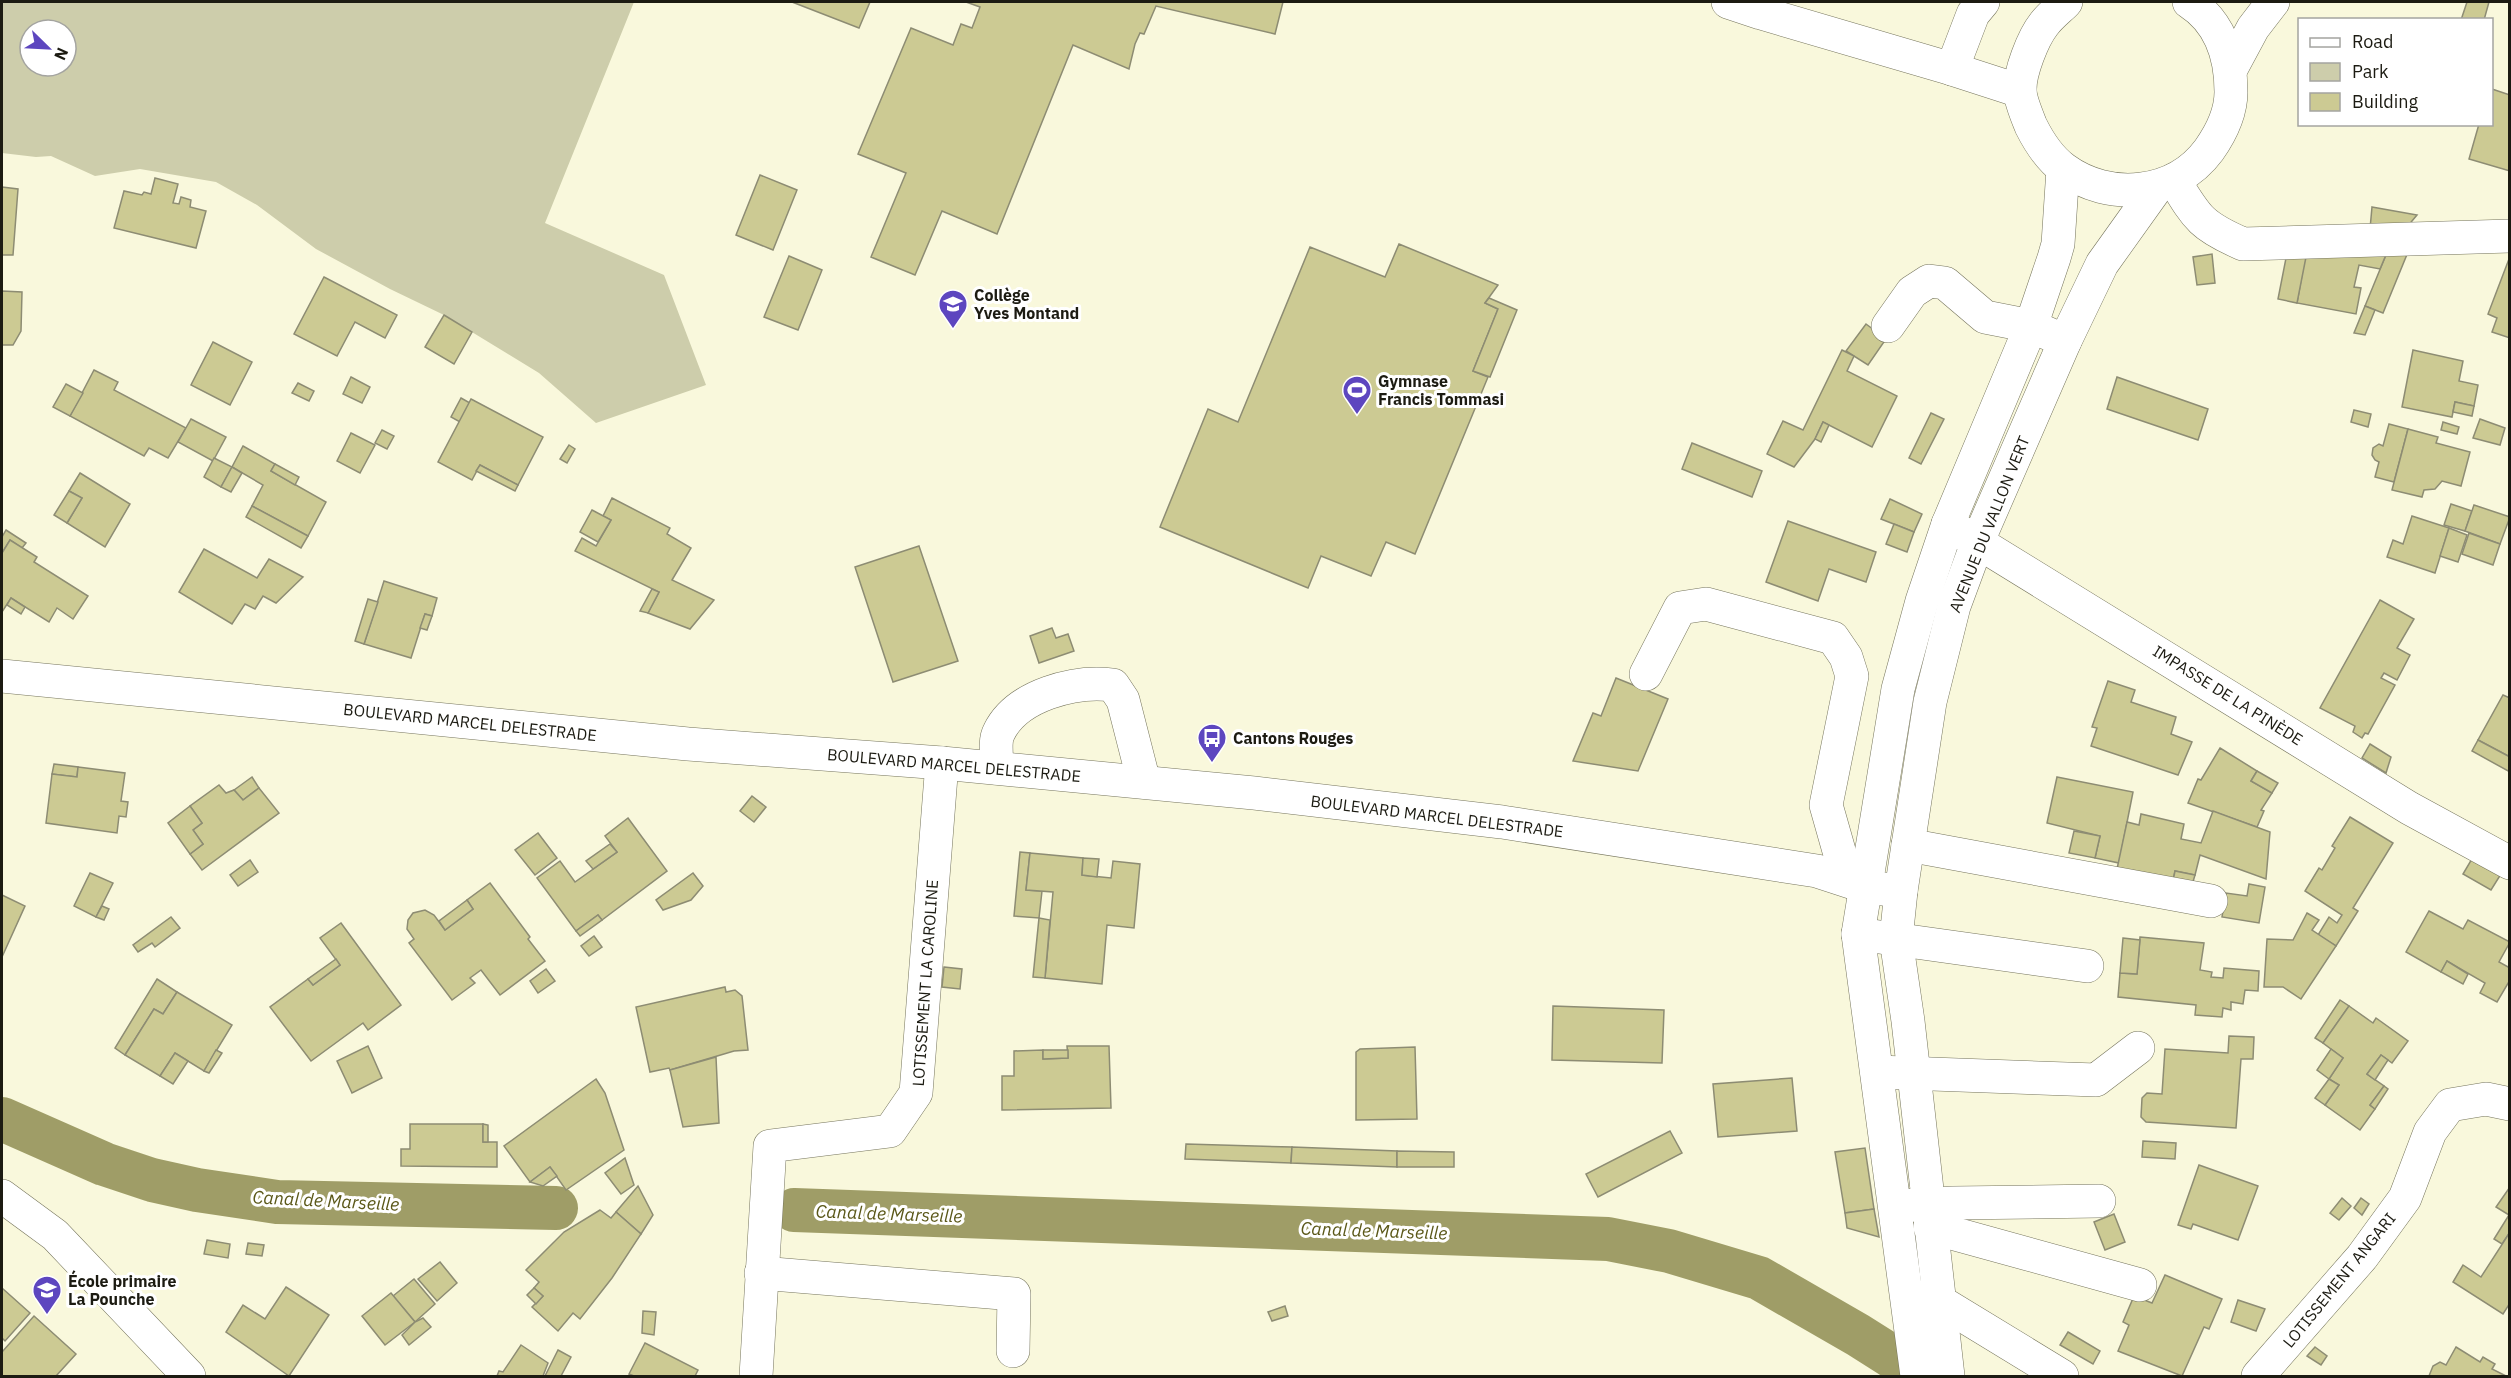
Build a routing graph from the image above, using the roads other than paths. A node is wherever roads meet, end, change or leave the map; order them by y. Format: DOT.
graph roads {
  1 [pos="1728,2"];
  2 [pos="1983,2"];
  3 [pos="2066,2"];
  4 [pos="2189,2"];
  5 [pos="2273,2"];
  6 [pos="1952,69"];
  7 [pos="2231,69"];
  8 [pos="2020,91"];
  9 [pos="2063,169"];
  10 [pos="2166,183"];
  11 [pos="2510,236"];
  12 [pos="1888,326"];
  13 [pos="2031,326"];
  14 [pos="2065,341"];
  15 [pos="1948,524"];
  16 [pos="1978,541"];
  17 [pos="1646,674"];
  18 [pos="2,676"];
  19 [pos="942,763"];
  20 [pos="997,768"];
  21 [pos="1144,782"];
  22 [pos="1908,845"];
  23 [pos="2510,863"];
  24 [pos="1856,883"];
  25 [pos="1901,891"];
  26 [pos="2211,901"];
  27 [pos="1858,934"];
  28 [pos="1896,939"];
  29 [pos="2087,966"];
  30 [pos="2138,1048"];
  31 [pos="1877,1072"];
  32 [pos="1914,1073"];
  33 [pos="2510,1104"];
  34 [pos="2,1196"];
  35 [pos="2099,1201"];
  36 [pos="1894,1206"];
  37 [pos="1929,1216"];
  38 [pos="761,1273"];
  39 [pos="2140,1285"];
  40 [pos="1907,1297"];
  41 [pos="1939,1301"];
  42 [pos="1013,1351"];
  43 [pos="1916,1365"];
  44 [pos="1947,1368"];
  45 [pos="189,1377"];
  46 [pos="756,1377"];
  47 [pos="2062,1377"];
  48 [pos="2258,1377"];
  1 -- 6 [label="street"];
  2 -- 6 [label="street"];
  3 -- 8 [label="street"];
  4 -- 7 [label="street"];
  5 -- 7 [label="street"];
  6 -- 8 [label="street"];
  7 -- 10 [label="street"];
  8 -- 9 [label="street"];
  9 -- 10 [label="street"];
  9 -- 13 [label="street, AVENUE DU VALLON VERT"];
  10 -- 11 [label="street"];
  10 -- 14 [label="street, AVENUE DU VALLON VERT"];
  12 -- 13 [label="street"];
  13 -- 14 [label="street"];
  13 -- 15 [label="street, AVENUE DU VALLON VERT"];
  14 -- 16 [label="street, AVENUE DU VALLON VERT"];
  15 -- 16 [label="street, IMPASSE DE LA PINÈDE"];
  15 -- 24 [label="street, AVENUE DU VALLON VERT"];
  16 -- 22 [label="street, AVENUE DU VALLON VERT"];
  16 -- 23 [label="street, IMPASSE DE LA PINÈDE"];
  17 -- 24 [label="street"];
  18 -- 19 [label="street, BOULEVARD MARCEL DELESTRADE"];
  19 -- 20 [label="street, BOULEVARD MARCEL DELESTRADE"];
  19 -- 38 [label="street, LOTISSEMENT LA CAROLINE"];
  20 -- 21 [label="street, BOULEVARD MARCEL DELESTRADE"];
  20 -- 21 [label="street"];
  21 -- 24 [label="street, BOULEVARD MARCEL DELESTRADE"];
  22 -- 25 [label="street, AVENUE DU VALLON VERT"];
  22 -- 26 [label="street"];
  24 -- 25 [label="street, BOULEVARD MARCEL DELESTRADE"];
  24 -- 27 [label="street, AVENUE DU VALLON VERT"];
  25 -- 28 [label="street, AVENUE DU VALLON VERT"];
  27 -- 28 [label="street"];
  27 -- 31 [label="street, AVENUE DU VALLON VERT"];
  28 -- 29 [label="street"];
  28 -- 32 [label="street, AVENUE DU VALLON VERT"];
  30 -- 32 [label="street"];
  31 -- 32 [label="street"];
  31 -- 36 [label="street, AVENUE DU VALLON VERT"];
  32 -- 37 [label="street, AVENUE DU VALLON VERT"];
  33 -- 48 [label="street, LOTISSEMENT ANGARI"];
  34 -- 45 [label="street"];
  35 -- 37 [label="street"];
  36 -- 37 [label="street"];
  36 -- 40 [label="street, AVENUE DU VALLON VERT"];
  37 -- 39 [label="street"];
  37 -- 41 [label="street, AVENUE DU VALLON VERT"];
  38 -- 42 [label="street"];
  38 -- 46 [label="street, LOTISSEMENT LA CAROLINE"];
  40 -- 41 [label="street"];
  40 -- 43 [label="street, AVENUE DU VALLON VERT"];
  41 -- 44 [label="street, AVENUE DU VALLON VERT"];
  41 -- 47 [label="street"];
}
